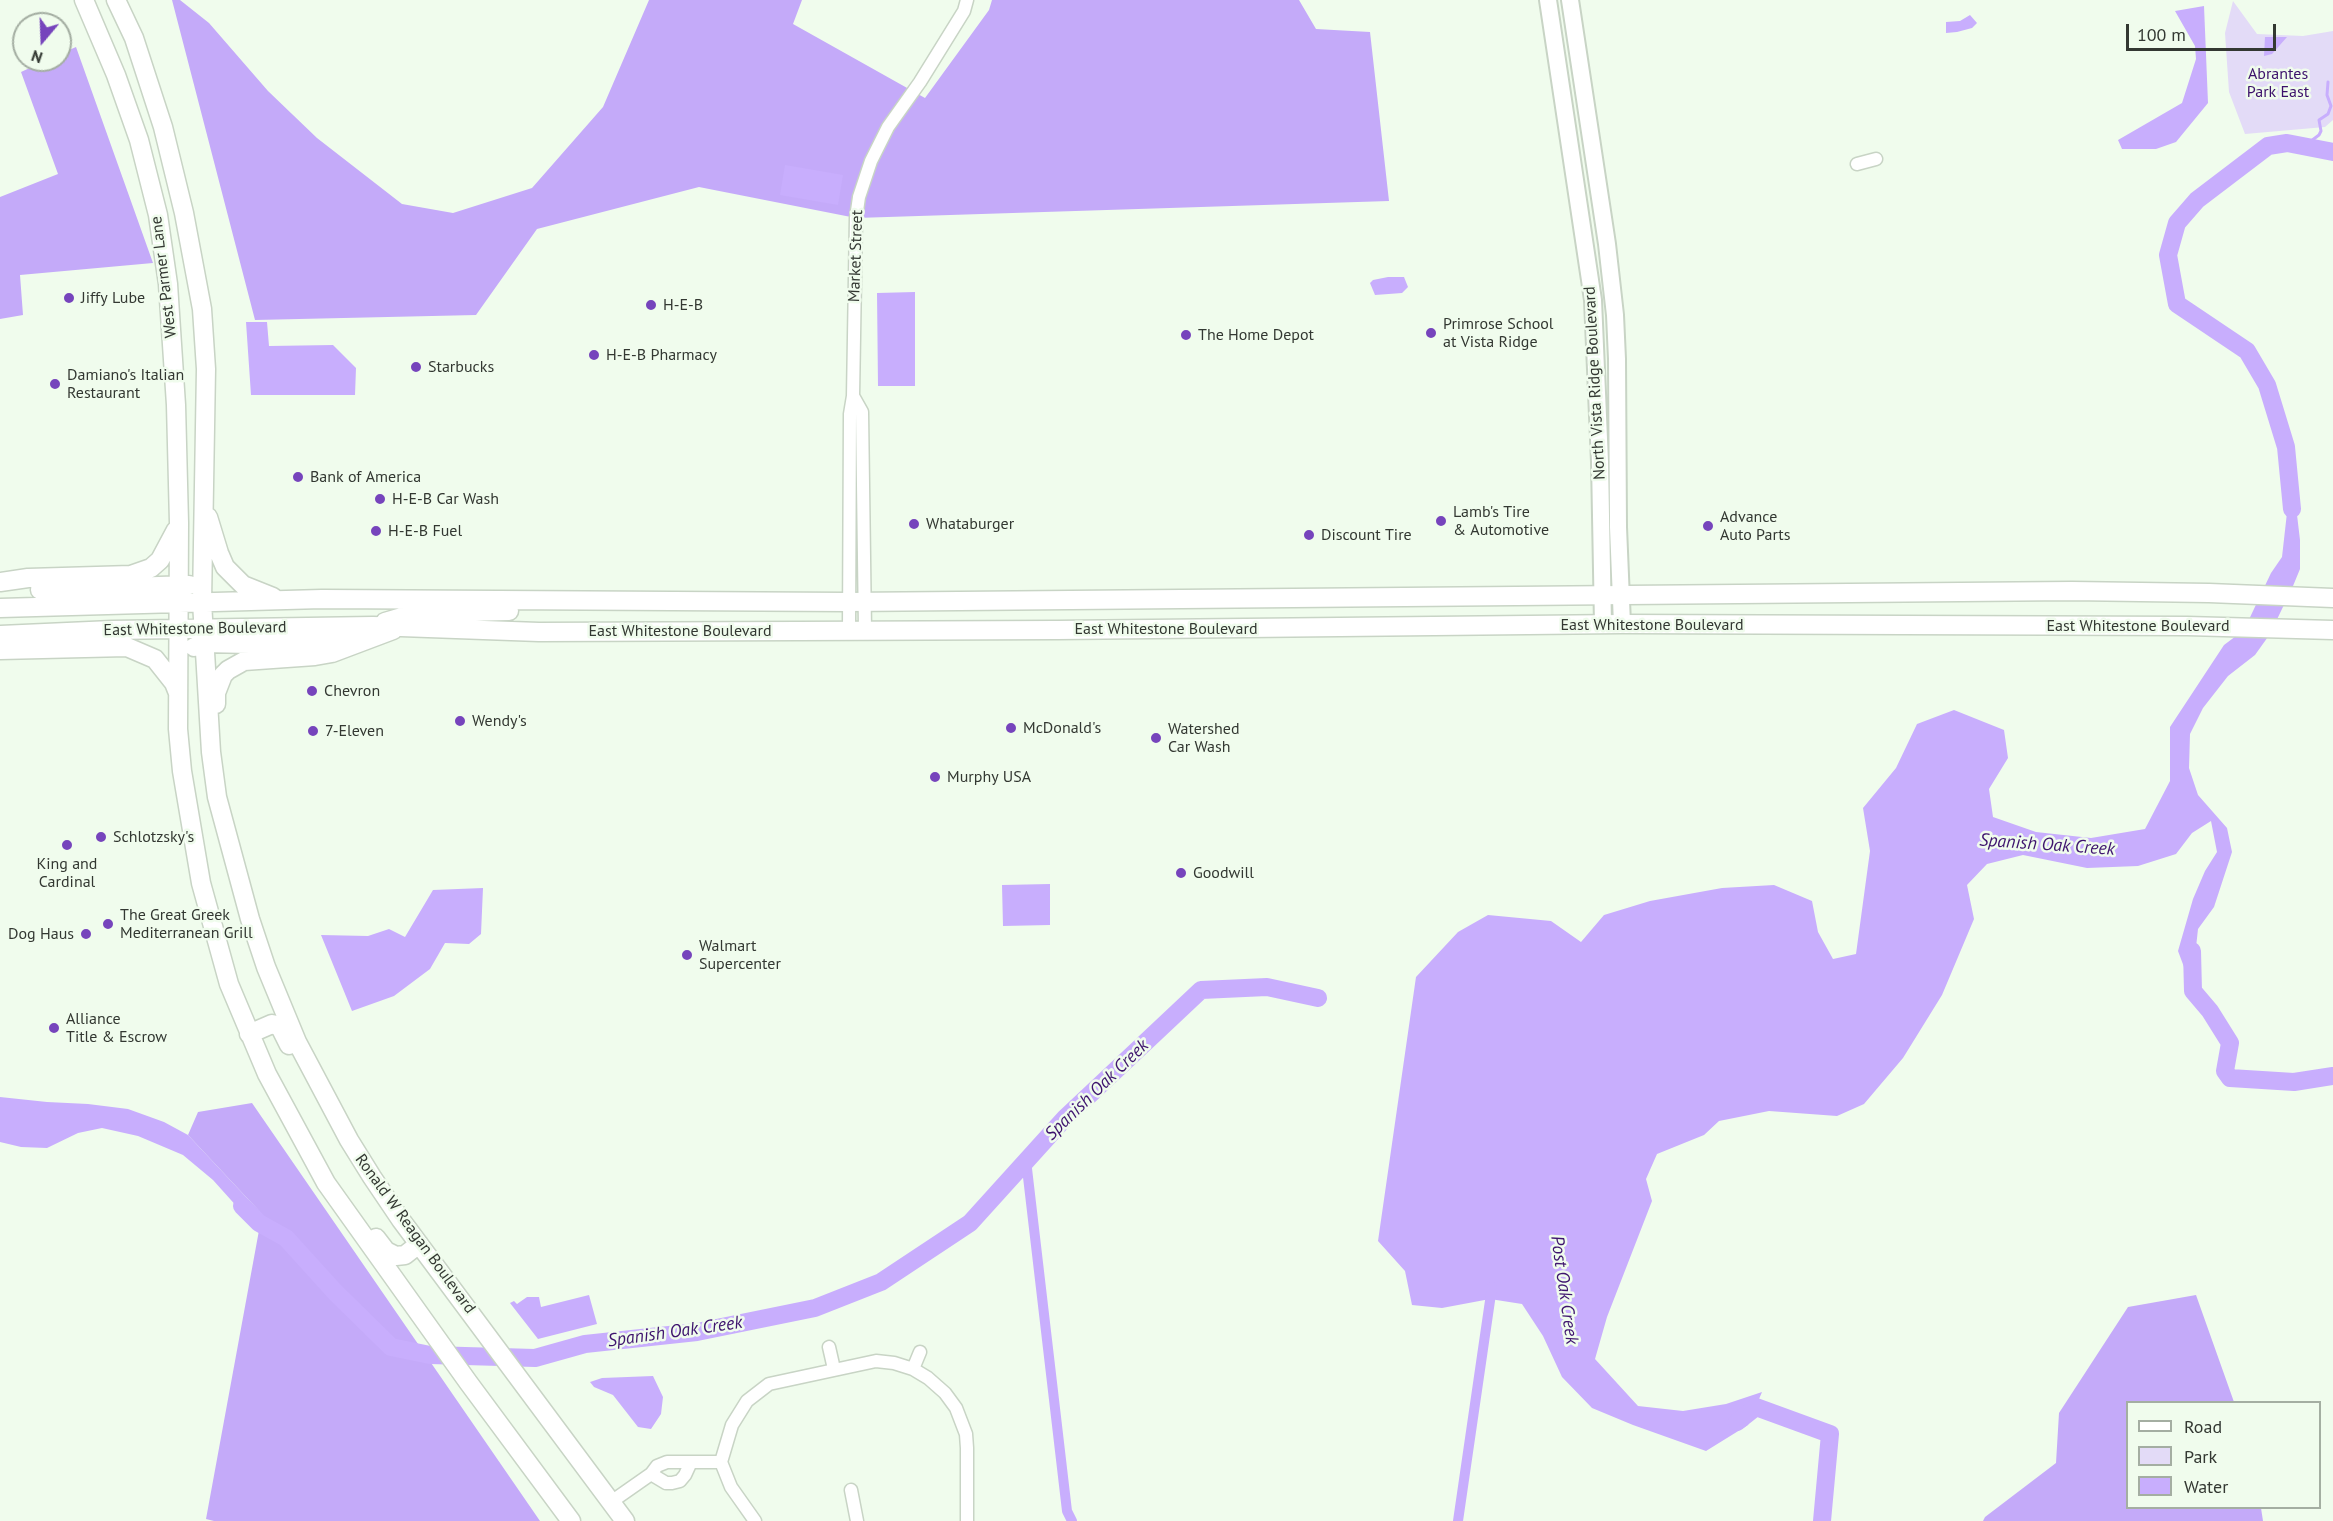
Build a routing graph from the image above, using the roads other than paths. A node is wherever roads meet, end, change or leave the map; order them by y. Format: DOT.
graph roads {
  1 [pos="84,0"];
  2 [pos="967,0"];
  3 [pos="1548,0"];
  4 [pos="1570,0"];
  5 [pos="117,1"];
  6 [pos="1876,159"];
  7 [pos="1857,164"];
  8 [pos="204,500"];
  9 [pos="179,523"];
  10 [pos="202,575"];
  11 [pos="0,582"];
  12 [pos="179,594"];
  13 [pos="1602,594"];
  14 [pos="1621,594"];
  15 [pos="0,595"];
  16 [pos="2333,598"];
  17 [pos="280,600"];
  18 [pos="665,601"];
  19 [pos="202,602"];
  20 [pos="857,602"];
  21 [pos="0,608"];
  22 [pos="1603,624"];
  23 [pos="1622,624"];
  24 [pos="373,626"];
  25 [pos="401,627"];
  26 [pos="179,628"];
  27 [pos="857,630"];
  28 [pos="2333,630"];
  29 [pos="0,635"];
  30 [pos="204,636"];
  31 [pos="0,650"];
  32 [pos="179,674"];
  33 [pos="178,695"];
  34 [pos="211,752"];
  35 [pos="249,1034"];
  36 [pos="285,1110"];
  37 [pos="401,1220"];
  38 [pos="419,1244"];
  39 [pos="829,1347"];
  40 [pos="920,1352"];
  41 [pos="834,1369"];
  42 [pos="913,1369"];
  43 [pos="692,1462"];
  44 [pos="721,1462"];
  45 [pos="651,1474"];
  46 [pos="851,1490"];
  47 [pos="611,1502"];
  48 [pos="571,1521"];
  49 [pos="625,1521"];
  50 [pos="755,1521"];
  51 [pos="857,1521"];
  52 [pos="967,1521"];
  1 -- 9 [label="main road, West Parmer Lane"];
  2 -- 20 [label="street, Market Street"];
  3 -- 13 [label="street, North Vista Ridge Boulevard"];
  4 -- 14 [label="street, North Vista Ridge Boulevard"];
  5 -- 8 [label="main road, West Parmer Lane"];
  6 -- 7 [label="street"];
  8 -- 10 [label="main road, West Parmer Lane"];
  8 -- 17 [label="main road"];
  9 -- 11 [label="main road"];
  9 -- 12 [label="main road, West Parmer Lane"];
  10 -- 12 [label="main road"];
  10 -- 19 [label="main road, West Parmer Lane"];
  12 -- 15 [label="main road"];
  12 -- 19 [label="main road, East Whitestone Boulevard"];
  12 -- 21 [label="main road, East Whitestone Boulevard"];
  12 -- 26 [label="main road"];
  13 -- 14 [label="main road, East Whitestone Boulevard"];
  13 -- 20 [label="main road, East Whitestone Boulevard"];
  13 -- 22 [label="street, North Vista Ridge Boulevard"];
  14 -- 16 [label="main road, East Whitestone Boulevard"];
  14 -- 23 [label="street, North Vista Ridge Boulevard"];
  17 -- 18 [label="main road, East Whitestone Boulevard"];
  17 -- 19 [label="main road, East Whitestone Boulevard"];
  18 -- 20 [label="main road, East Whitestone Boulevard"];
  18 -- 24 [label="main road, East Whitestone Boulevard"];
  19 -- 30 [label="main road, Ronald W Reagan Boulevard"];
  20 -- 27 [label="street, Market Street"];
  22 -- 23 [label="main road, East Whitestone Boulevard"];
  22 -- 27 [label="main road, East Whitestone Boulevard"];
  23 -- 28 [label="main road, East Whitestone Boulevard"];
  24 -- 25 [label="main road, East Whitestone Boulevard"];
  24 -- 30 [label="main road, East Whitestone Boulevard"];
  25 -- 27 [label="main road, East Whitestone Boulevard"];
  25 -- 34 [label="main road"];
  26 -- 29 [label="main road, East Whitestone Boulevard"];
  26 -- 30 [label="main road, East Whitestone Boulevard"];
  26 -- 32 [label="main road"];
  30 -- 32 [label="main road"];
  30 -- 34 [label="main road, Ronald W Reagan Boulevard"];
  31 -- 33 [label="main road"];
  32 -- 33 [label="main road"];
  33 -- 35 [label="main road"];
  34 -- 37 [label="main road, Ronald W Reagan Boulevard"];
  35 -- 36 [label="main road"];
  35 -- 37 [label="main road"];
  36 -- 38 [label="main road"];
  36 -- 48 [label="main road"];
  37 -- 38 [label="main road, Ronald W Reagan Boulevard"];
  38 -- 47 [label="main road, Ronald W Reagan Boulevard"];
  39 -- 41 [label="street"];
  40 -- 42 [label="street"];
  41 -- 42 [label="street"];
  41 -- 44 [label="street"];
  42 -- 52 [label="street"];
  43 -- 44 [label="street"];
  43 -- 45 [label="street"];
  43 -- 45 [label="street"];
  44 -- 50 [label="street"];
  45 -- 47 [label="street"];
  46 -- 51 [label="street"];
  47 -- 49 [label="main road, Ronald W Reagan Boulevard"];
}
